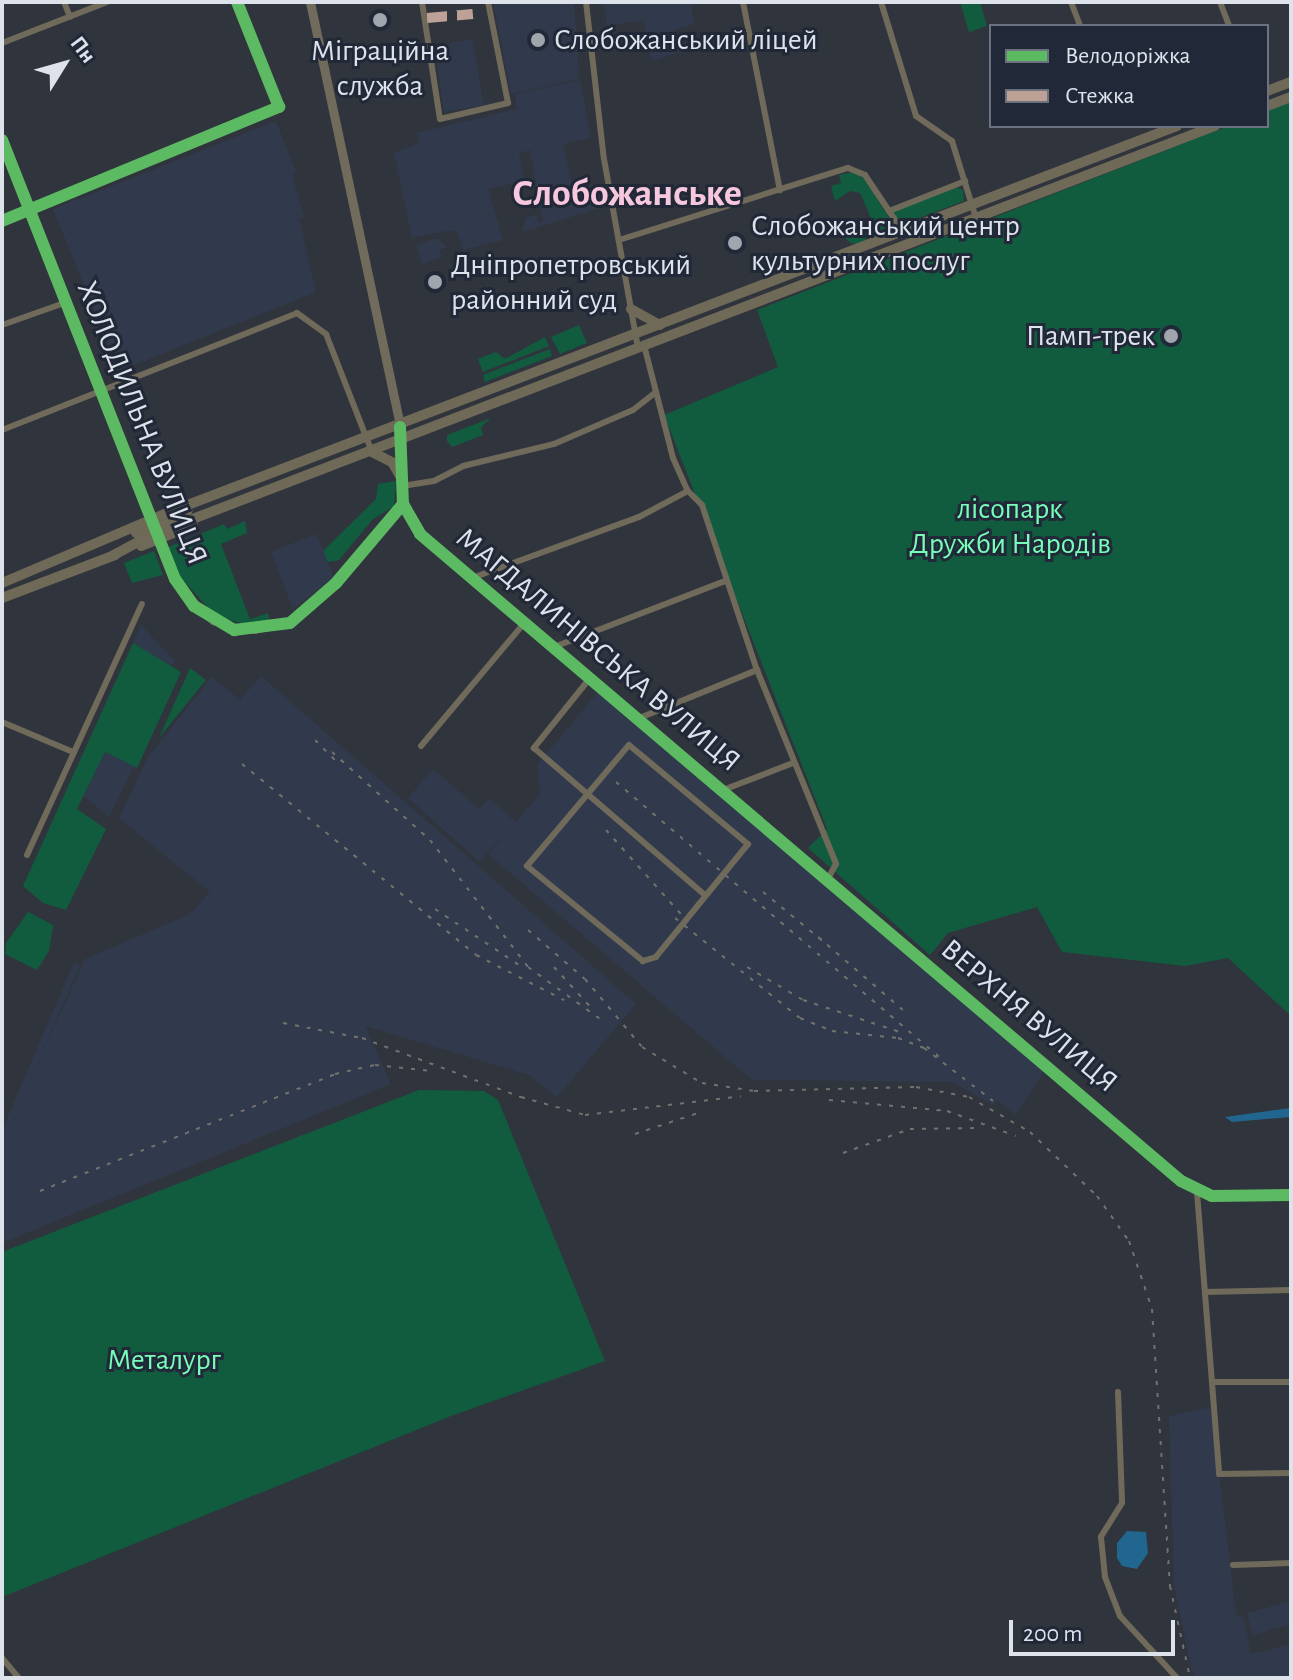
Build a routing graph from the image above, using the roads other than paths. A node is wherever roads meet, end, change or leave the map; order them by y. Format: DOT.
graph roads {
  1 [pos="64,2"];
  2 [pos="107,2"];
  3 [pos="237,2"];
  4 [pos="310,2"];
  5 [pos="422,2"];
  6 [pos="488,2"];
  7 [pos="586,2"];
  8 [pos="744,2"];
  9 [pos="881,2"];
  10 [pos="1071,2"];
  11 [pos="1220,2"];
  12 [pos="70,17"];
  13 [pos="1079,24"];
  14 [pos="1228,24"];
  15 [pos="2,43"];
  16 [pos="1291,82"];
  17 [pos="1269,90"];
  18 [pos="1291,97"];
  19 [pos="1269,105"];
  20 [pos="1172,128"];
  21 [pos="1210,128"];
  22 [pos="2,140"];
  23 [pos="4,150"];
  24 [pos="965,181"];
  25 [pos="780,190"];
  26 [pos="972,205"];
  27 [pos="30,209"];
  28 [pos="889,211"];
  29 [pos="976,218"];
  30 [pos="2,221"];
  31 [pos="903,232"];
  32 [pos="619,240"];
  33 [pos="67,302"];
  34 [pos="631,309"];
  35 [pos="2,325"];
  36 [pos="662,325"];
  37 [pos="636,335"];
  38 [pos="641,347"];
  39 [pos="101,390"];
  40 [pos="656,392"];
  41 [pos="400,427"];
  42 [pos="2,430"];
  43 [pos="367,439"];
  44 [pos="399,440"];
  45 [pos="372,452"];
  46 [pos="402,482"];
  47 [pos="688,491"];
  48 [pos="403,504"];
  49 [pos="472,578"];
  50 [pos="725,581"];
  51 [pos="2,583"];
  52 [pos="2,598"];
  53 [pos="142,604"];
  54 [pos="525,622"];
  55 [pos="554,647"];
  56 [pos="757,670"];
  57 [pos="590,678"];
  58 [pos="637,719"];
  59 [pos="2,722"];
  60 [pos="421,746"];
  61 [pos="73,752"];
  62 [pos="793,763"];
  63 [pos="723,790"];
  64 [pos="589,795"];
  65 [pos="27,855"];
  66 [pos="827,880"];
  67 [pos="705,895"];
  68 [pos="1197,1192"];
  69 [pos="1291,1195"];
  70 [pos="1291,1290"];
  71 [pos="1205,1292"];
  72 [pos="1213,1382"];
  73 [pos="1291,1382"];
  74 [pos="1118,1392"];
  75 [pos="1291,1473"];
  76 [pos="1291,1563"];
  77 [pos="1233,1565"];
  78 [pos="2,1658"];
  79 [pos="19,1678"];
  80 [pos="1177,1678"];
  1 -- 12 [label="street"];
  2 -- 12 [label="street"];
  3 -- 27 [label="street"];
  4 -- 41 [label="main road"];
  5 -- 6 [label="street"];
  7 -- 32 [label="street"];
  8 -- 25 [label="street"];
  9 -- 24 [label="street"];
  10 -- 13 [label="street"];
  11 -- 14 [label="street"];
  12 -- 15 [label="street"];
  16 -- 17 [label="main road"];
  18 -- 19 [label="main road"];
  20 -- 26 [label="main road"];
  21 -- 29 [label="main road"];
  22 -- 23 [label="street, ХОЛОДИЛЬНА ВУЛИЦЯ"];
  23 -- 27 [label="street, ХОЛОДИЛЬНА ВУЛИЦЯ"];
  24 -- 26 [label="street"];
  24 -- 28 [label="street"];
  25 -- 28 [label="street"];
  25 -- 32 [label="street"];
  26 -- 29 [label="street"];
  26 -- 31 [label="main road"];
  27 -- 30 [label="street"];
  27 -- 33 [label="street, ХОЛОДИЛЬНА ВУЛИЦЯ"];
  28 -- 31 [label="street"];
  29 -- 38 [label="main road"];
  31 -- 36 [label="main road"];
  32 -- 34 [label="street"];
  33 -- 35 [label="street"];
  33 -- 39 [label="street, ХОЛОДИЛЬНА ВУЛИЦЯ"];
  34 -- 36 [label="main road"];
  34 -- 37 [label="street"];
  36 -- 37 [label="main road"];
  37 -- 38 [label="street"];
  37 -- 41 [label="main road"];
  38 -- 40 [label="street"];
  38 -- 44 [label="main road"];
  39 -- 42 [label="street"];
  39 -- 43 [label="street"];
  39 -- 48 [label="street, ХОЛОДИЛЬНА ВУЛИЦЯ"];
  40 -- 46 [label="street"];
  40 -- 47 [label="street"];
  41 -- 43 [label="main road"];
  41 -- 44 [label="street, МАГДАЛИНІВСЬКА ВУЛИЦЯ"];
  43 -- 45 [label="street"];
  43 -- 51 [label="main road"];
  44 -- 45 [label="main road"];
  44 -- 46 [label="street, МАГДАЛИНІВСЬКА ВУЛИЦЯ"];
  45 -- 46 [label="main road"];
  45 -- 52 [label="main road"];
  46 -- 48 [label="street, МАГДАЛИНІВСЬКА ВУЛИЦЯ"];
  47 -- 49 [label="street"];
  47 -- 50 [label="street"];
  48 -- 49 [label="street, МАГДАЛИНІВСЬКА ВУЛИЦЯ"];
  49 -- 54 [label="street, МАГДАЛИНІВСЬКА ВУЛИЦЯ"];
  50 -- 55 [label="street"];
  50 -- 56 [label="street"];
  53 -- 61 [label="street"];
  54 -- 55 [label="street, МАГДАЛИНІВСЬКА ВУЛИЦЯ"];
  54 -- 60 [label="street"];
  55 -- 57 [label="street, МАГДАЛИНІВСЬКА ВУЛИЦЯ"];
  56 -- 58 [label="street"];
  56 -- 62 [label="street"];
  57 -- 58 [label="street, МАГДАЛИНІВСЬКА ВУЛИЦЯ"];
  57 -- 64 [label="street"];
  58 -- 63 [label="street, МАГДАЛИНІВСЬКА ВУЛИЦЯ"];
  59 -- 61 [label="street"];
  61 -- 65 [label="street"];
  62 -- 63 [label="street"];
  62 -- 66 [label="street"];
  63 -- 66 [label="street, МАГДАЛИНІВСЬКА ВУЛИЦЯ"];
  64 -- 67 [label="street"];
  64 -- 67 [label="street"];
  64 -- 67 [label="street"];
  66 -- 68 [label="street, ВЕРХНЯ ВУЛИЦЯ"];
  68 -- 69 [label="street"];
  68 -- 71 [label="street"];
  70 -- 71 [label="street"];
  71 -- 72 [label="street"];
  72 -- 73 [label="street"];
  72 -- 75 [label="street"];
  74 -- 80 [label="street"];
  76 -- 77 [label="street"];
  78 -- 79 [label="street"];
}
